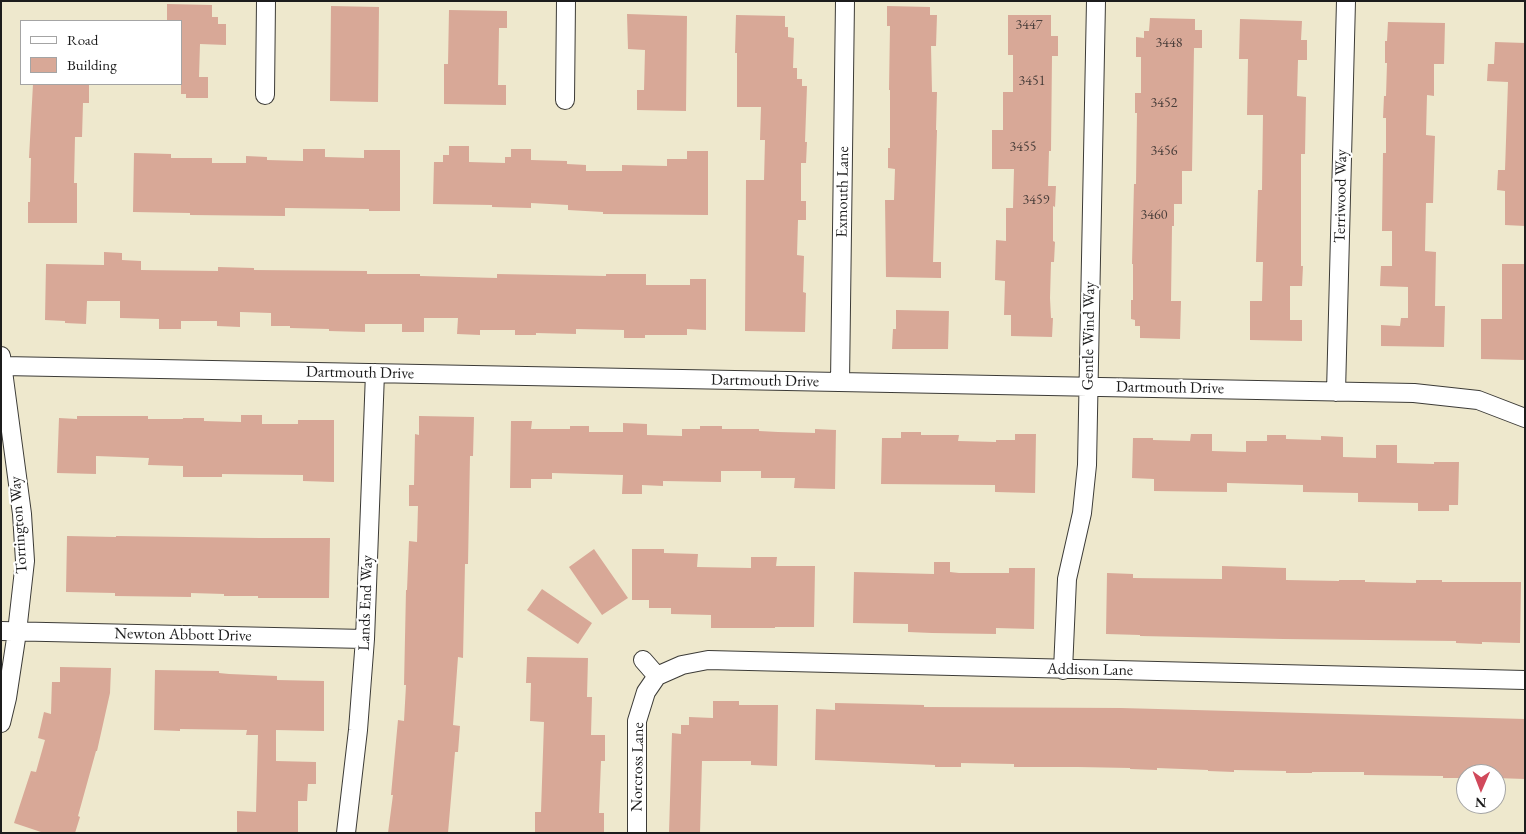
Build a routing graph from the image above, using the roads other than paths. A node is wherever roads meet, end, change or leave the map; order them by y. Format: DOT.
graph roads {
  1 [pos="266,1"];
  2 [pos="566,1"];
  3 [pos="845,1"];
  4 [pos="1096,1"];
  5 [pos="1346,1"];
  6 [pos="265,95"];
  7 [pos="565,100"];
  8 [pos="2,361"];
  9 [pos="375,373"];
  10 [pos="840,382"];
  11 [pos="1088,387"];
  12 [pos="1336,392"];
  13 [pos="1525,418"];
  14 [pos="9,632"];
  15 [pos="365,640"];
  16 [pos="643,660"];
  17 [pos="1063,670"];
  18 [pos="657,676"];
  19 [pos="1525,680"];
  20 [pos="1,723"];
  21 [pos="346,833"];
  22 [pos="636,833"];
  1 -- 6 [label="street"];
  2 -- 7 [label="street"];
  3 -- 10 [label="street, Exmouth Lane"];
  4 -- 11 [label="street, Gentle Wind Way"];
  5 -- 12 [label="street, Terriwood Way"];
  8 -- 9 [label="street, Dartmouth Drive"];
  8 -- 14 [label="street, Torrington Way"];
  9 -- 10 [label="street, Dartmouth Drive"];
  9 -- 15 [label="street, Lands End Way"];
  10 -- 11 [label="street, Dartmouth Drive"];
  11 -- 12 [label="street, Dartmouth Drive"];
  11 -- 17 [label="street, Gentle Wind Way"];
  12 -- 13 [label="street, Dartmouth Drive"];
  14 -- 15 [label="street, Newton Abbott Drive"];
  14 -- 20 [label="street, Torrington Way"];
  15 -- 21 [label="street, Lands End Way"];
  16 -- 18 [label="street"];
  17 -- 18 [label="street, Addison Lane"];
  17 -- 19 [label="street, Addison Lane"];
  18 -- 22 [label="street, Norcross Lane"];
}
